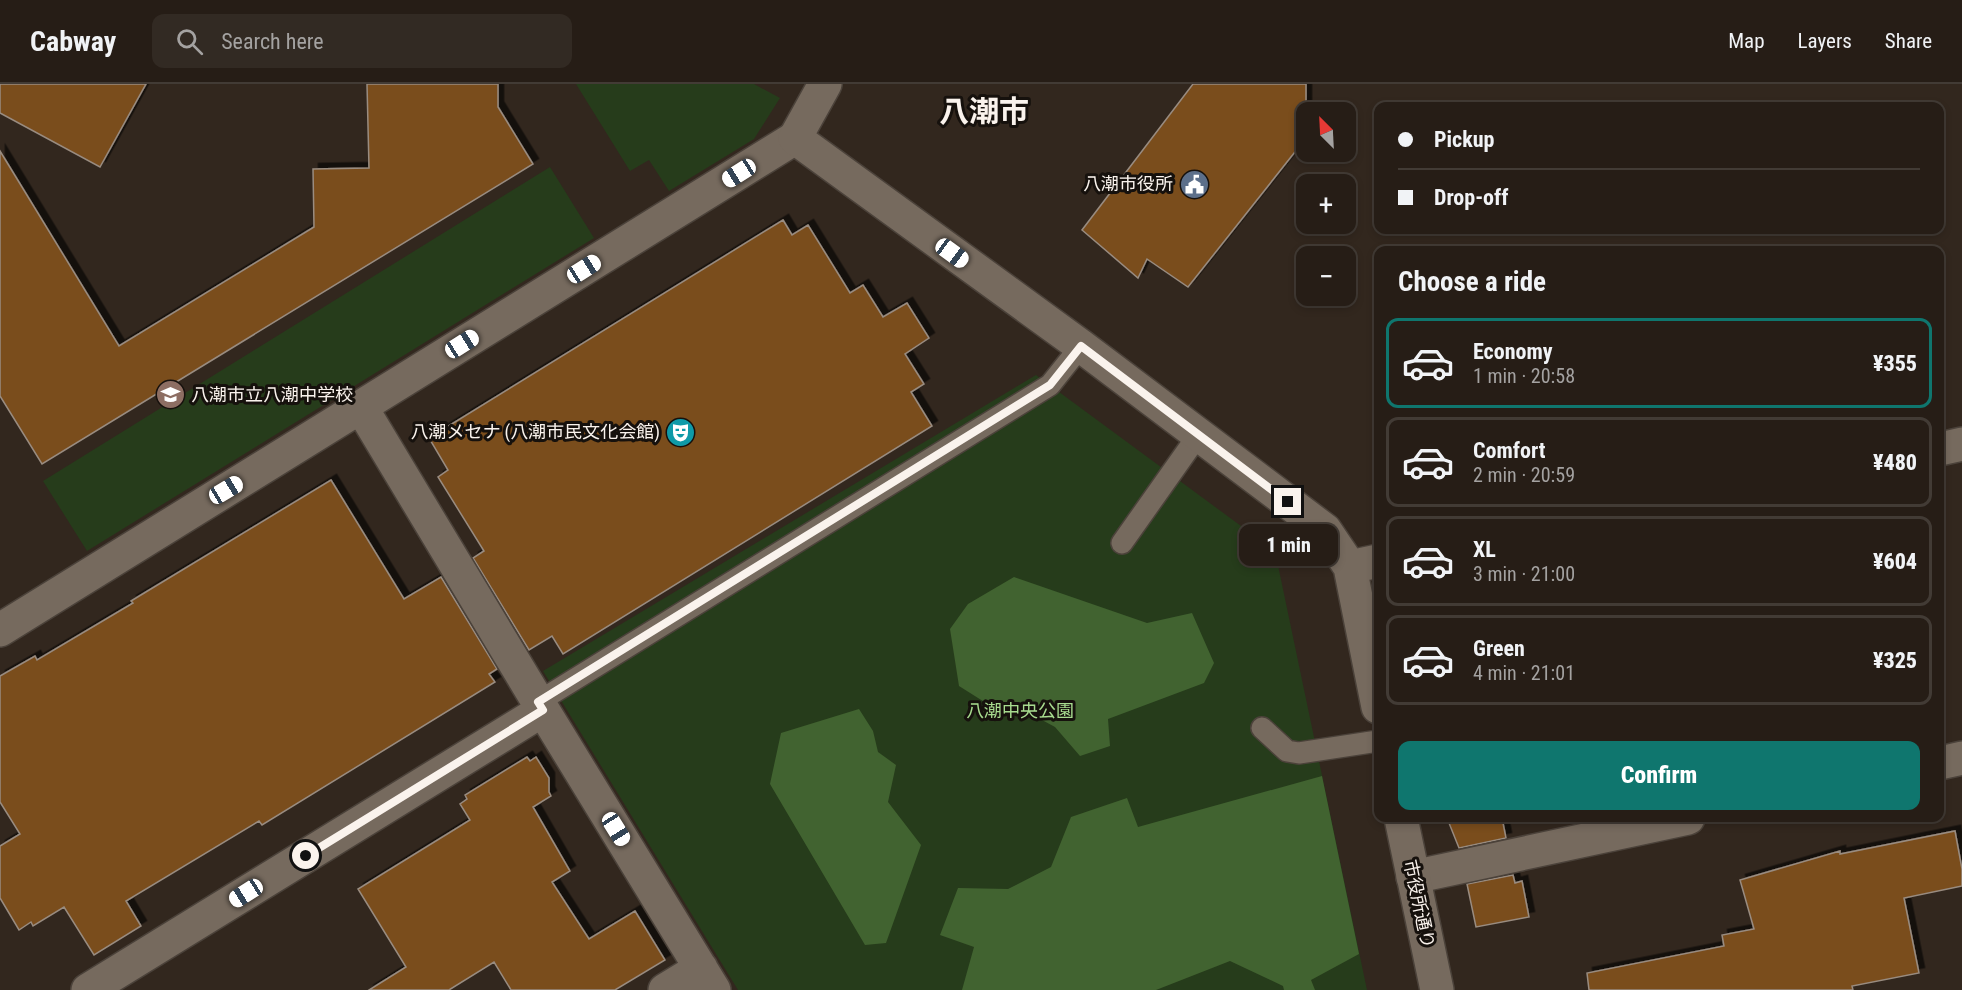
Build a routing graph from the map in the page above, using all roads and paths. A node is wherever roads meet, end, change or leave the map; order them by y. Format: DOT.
graph roads {
  1 [pos="825,84"];
  2 [pos="795,138"];
  3 [pos="1081,346"];
  4 [pos="361,407"];
  5 [pos="1199,434"];
  6 [pos="1962,444"];
  7 [pos="1944,448"];
  8 [pos="1122,543"];
  9 [pos="1364,564"];
  10 [pos="0,630"];
  11 [pos="1374,666"];
  12 [pos="540,706"];
  13 [pos="1262,728"];
  14 [pos="1374,742"];
  15 [pos="1962,758"];
  16 [pos="1944,762"];
  17 [pos="1402,822"];
  18 [pos="1669,822"];
  19 [pos="1413,877"];
  20 [pos="708,979"];
  21 [pos="88,990"];
  22 [pos="665,990"];
  23 [pos="1437,990"];
  1 -- 2 [label="street"];
  2 -- 3 [label="street"];
  2 -- 4 [label="street"];
  3 -- 5 [label="street"];
  3 -- 12 [label="lane"];
  4 -- 10 [label="street"];
  4 -- 12 [label="street"];
  5 -- 8 [label="lane"];
  5 -- 9 [label="street"];
  6 -- 7 [label="street"];
  9 -- 11 [label="street"];
  12 -- 20 [label="street"];
  12 -- 21 [label="street"];
  13 -- 14 [label="lane"];
  15 -- 16 [label="street"];
  17 -- 19 [label="street, 市役所通り"];
  18 -- 19 [label="street"];
  19 -- 23 [label="street, 市役所通り"];
  20 -- 22 [label="street"];
}
